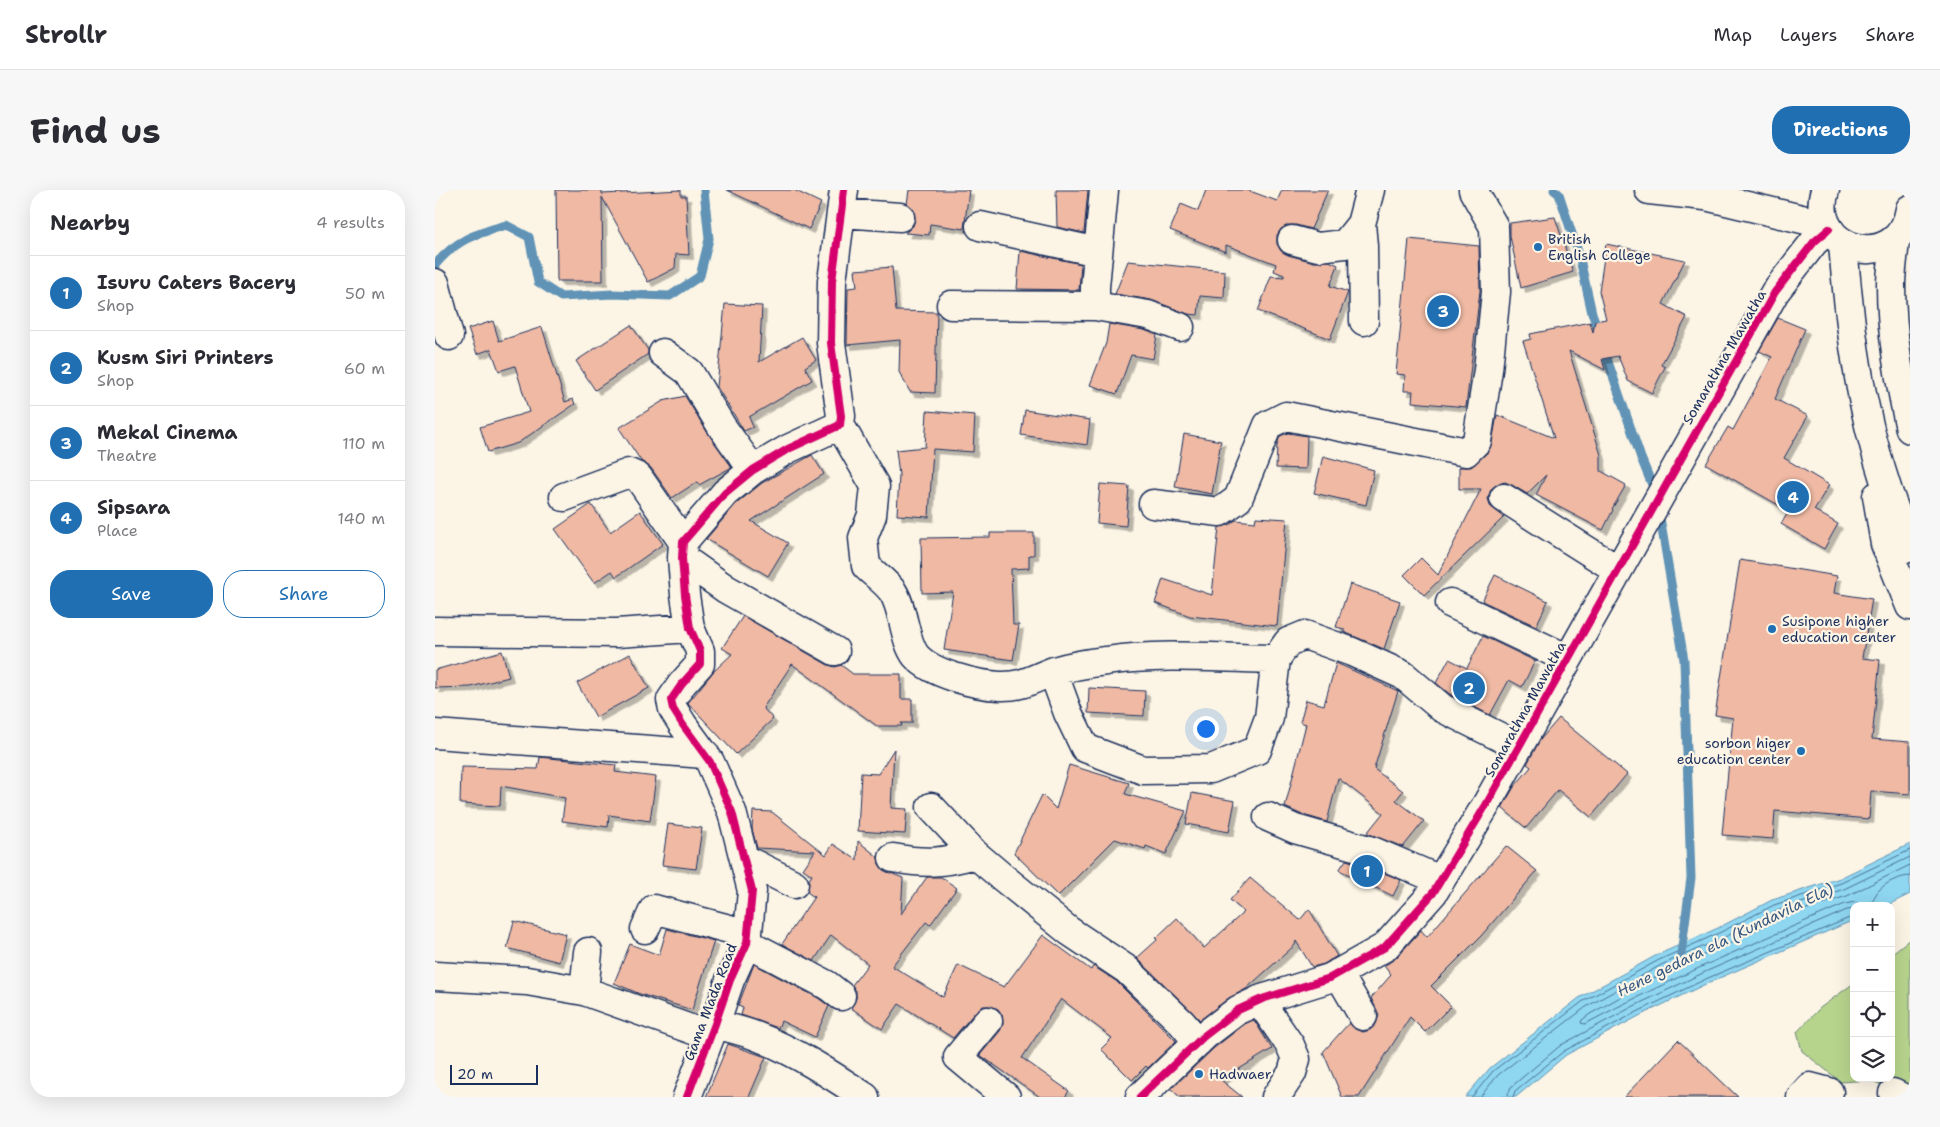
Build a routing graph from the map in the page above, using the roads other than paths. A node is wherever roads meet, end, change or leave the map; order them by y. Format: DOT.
graph roads {
  1 [pos="1104,190"];
  2 [pos="1370,190"];
  3 [pos="1473,190"];
  4 [pos="1649,190"];
  5 [pos="1753,190"];
  6 [pos="1825,190"];
  7 [pos="1907,190"];
  8 [pos="1705,196"];
  9 [pos="842,201"];
  10 [pos="1910,204"];
  11 [pos="1910,209"];
  12 [pos="900,217"];
  13 [pos="1361,224"];
  14 [pos="980,226"];
  15 [pos="1833,232"];
  16 [pos="1901,237"];
  17 [pos="1291,240"];
  18 [pos="1098,252"];
  19 [pos="435,284"];
  20 [pos="951,305"];
  21 [pos="1095,306"];
  22 [pos="1364,321"];
  23 [pos="1179,327"];
  24 [pos="449,336"];
  25 [pos="663,353"];
  26 [pos="840,425"];
  27 [pos="1910,429"];
  28 [pos="1877,457"];
  29 [pos="753,470"];
  30 [pos="564,497"];
  31 [pos="1504,498"];
  32 [pos="1153,504"];
  33 [pos="1910,548"];
  34 [pos="683,550"];
  35 [pos="1618,570"];
  36 [pos="1449,603"];
  37 [pos="1910,606"];
  38 [pos="690,628"];
  39 [pos="435,632"];
  40 [pos="835,651"];
  41 [pos="1276,659"];
  42 [pos="1567,660"];
  43 [pos="1053,672"];
  44 [pos="435,734"];
  45 [pos="1518,746"];
  46 [pos="705,754"];
  47 [pos="931,807"];
  48 [pos="1267,817"];
  49 [pos="975,854"];
  50 [pos="893,858"];
  51 [pos="744,860"];
  52 [pos="1440,880"];
  53 [pos="794,884"];
  54 [pos="645,929"];
  55 [pos="747,939"];
  56 [pos="588,952"];
  57 [pos="1338,973"];
  58 [pos="435,976"];
  59 [pos="583,990"];
  60 [pos="841,996"];
  61 [pos="1259,1000"];
  62 [pos="1363,1016"];
  63 [pos="988,1021"];
  64 [pos="713,1030"];
  65 [pos="1198,1042"];
  66 [pos="1829,1092"];
  67 [pos="1150,1094"];
  68 [pos="687,1097"];
  69 [pos="865,1097"];
  70 [pos="1006,1097"];
  71 [pos="1276,1097"];
  72 [pos="1801,1097"];
  1 -- 18 [label="main road"];
  2 -- 13 [label="main road"];
  3 -- 32 [label="main road"];
  4 -- 8 [label="main road"];
  5 -- 8 [label="main road"];
  6 -- 15 [label="main road"];
  7 -- 10 [label="main road"];
  8 -- 15 [label="main road"];
  9 -- 12 [label="main road"];
  9 -- 26 [label="main road"];
  11 -- 16 [label="main road"];
  13 -- 17 [label="main road"];
  13 -- 22 [label="main road"];
  14 -- 18 [label="main road"];
  15 -- 16 [label="main road"];
  15 -- 28 [label="main road"];
  15 -- 35 [label="main road, Somarathna Mawatha"];
  16 -- 27 [label="main road"];
  18 -- 21 [label="main road"];
  19 -- 24 [label="main road"];
  20 -- 21 [label="main road"];
  21 -- 23 [label="main road"];
  25 -- 29 [label="main road"];
  26 -- 29 [label="main road"];
  26 -- 43 [label="main road"];
  28 -- 33 [label="main road"];
  28 -- 37 [label="main road"];
  29 -- 34 [label="main road"];
  30 -- 34 [label="main road"];
  31 -- 35 [label="main road"];
  34 -- 38 [label="main road, Gama Mada Road"];
  34 -- 40 [label="main road"];
  35 -- 42 [label="main road, Somarathna Mawatha"];
  36 -- 42 [label="main road"];
  38 -- 39 [label="main road"];
  38 -- 46 [label="main road, Gama Mada Road"];
  41 -- 43 [label="main road"];
  41 -- 43 [label="main road"];
  41 -- 45 [label="main road"];
  42 -- 45 [label="main road, Somarathna Mawatha"];
  44 -- 46 [label="main road"];
  45 -- 52 [label="main road, Somarathna Mawatha"];
  46 -- 51 [label="main road, Gama Mada Road"];
  47 -- 49 [label="main road"];
  48 -- 52 [label="main road"];
  49 -- 50 [label="main road"];
  49 -- 65 [label="main road"];
  51 -- 53 [label="main road"];
  51 -- 55 [label="main road, Gama Mada Road"];
  52 -- 57 [label="main road, Somarathna Mawatha"];
  54 -- 55 [label="main road"];
  55 -- 60 [label="main road"];
  55 -- 64 [label="main road, Gama Mada Road"];
  56 -- 59 [label="main road"];
  57 -- 61 [label="main road, Somarathna Mawatha"];
  57 -- 62 [label="main road"];
  58 -- 59 [label="main road"];
  59 -- 64 [label="main road"];
  61 -- 65 [label="main road, Somarathna Mawatha"];
  61 -- 71 [label="main road"];
  63 -- 70 [label="main road"];
  64 -- 68 [label="main road, Gama Mada Road"];
  64 -- 69 [label="main road, Gama Mada Road"];
  65 -- 67 [label="main road, Somarathna Mawatha"];
  66 -- 72 [label="main road"];
}
